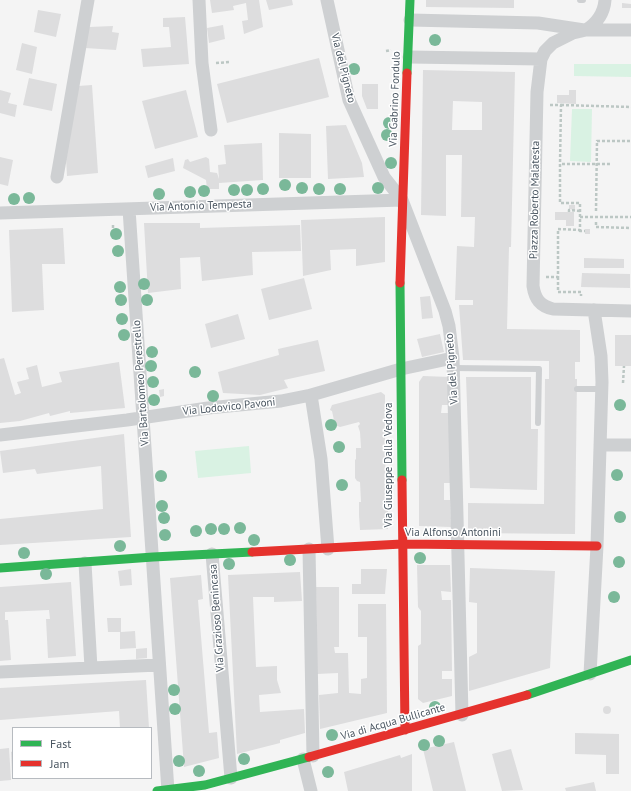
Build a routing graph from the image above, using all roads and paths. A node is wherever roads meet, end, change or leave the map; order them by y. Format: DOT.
graph roads {
  1 [pos="88,0"];
  2 [pos="199,0"];
  3 [pos="327,0"];
  4 [pos="410,0"];
  5 [pos="580,0"];
  6 [pos="583,0"];
  7 [pos="605,0"];
  8 [pos="410,20"];
  9 [pos="586,30"];
  10 [pos="631,30"];
  11 [pos="390,50"];
  12 [pos="386,51"];
  13 [pos="409,57"];
  14 [pos="541,59"];
  15 [pos="230,62"];
  16 [pos="213,63"];
  17 [pos="550,99"];
  18 [pos="561,105"];
  19 [pos="631,107"];
  20 [pos="211,130"];
  21 [pos="631,142"];
  22 [pos="560,164"];
  23 [pos="596,164"];
  24 [pos="611,164"];
  25 [pos="57,177"];
  26 [pos="402,200"];
  27 [pos="129,208"];
  28 [pos="580,211"];
  29 [pos="596,211"];
  30 [pos="569,212"];
  31 [pos="0,213"];
  32 [pos="580,217"];
  33 [pos="631,217"];
  34 [pos="596,222"];
  35 [pos="113,225"];
  36 [pos="631,228"];
  37 [pos="580,230"];
  38 [pos="585,231"];
  39 [pos="118,232"];
  40 [pos="545,277"];
  41 [pos="558,277"];
  42 [pos="581,297"];
  43 [pos="594,310"];
  44 [pos="631,311"];
  45 [pos="453,363"];
  46 [pos="624,366"];
  47 [pos="401,369"];
  48 [pos="623,383"];
  49 [pos="577,389"];
  50 [pos="602,390"];
  51 [pos="310,395"];
  52 [pos="143,418"];
  53 [pos="538,423"];
  54 [pos="0,435"];
  55 [pos="631,439"];
  56 [pos="600,442"];
  57 [pos="631,445"];
  58 [pos="402,544"];
  59 [pos="458,546"];
  60 [pos="597,546"];
  61 [pos="309,549"];
  62 [pos="328,549"];
  63 [pos="212,554"];
  64 [pos="153,557"];
  65 [pos="85,563"];
  66 [pos="0,568"];
  67 [pos="631,660"];
  68 [pos="159,665"];
  69 [pos="91,668"];
  70 [pos="0,672"];
  71 [pos="590,674"];
  72 [pos="462,715"];
  73 [pos="406,730"];
  74 [pos="308,758"];
  75 [pos="230,778"];
  76 [pos="164,791"];
  77 [pos="311,791"];
  1 -- 25 [label="street"];
  2 -- 20 [label="street"];
  3 -- 26 [label="street, Via del Pigneto"];
  4 -- 8 [label="street, Via Gabrino Fondulo"];
  5 -- 6 [label="lane"];
  7 -- 9 [label="street, Piazza Roberto Malatesta"];
  8 -- 9 [label="street"];
  8 -- 13 [label="street, Via Gabrino Fondulo"];
  9 -- 10 [label="street, Piazza Roberto Malatesta"];
  9 -- 14 [label="street, Piazza Roberto Malatesta"];
  11 -- 12 [label="path"];
  13 -- 14 [label="street"];
  13 -- 26 [label="street, Via Gabrino Fondulo"];
  14 -- 43 [label="street, Piazza Roberto Malatesta"];
  15 -- 16 [label="path"];
  17 -- 18 [label="path"];
  18 -- 19 [label="path"];
  18 -- 22 [label="path"];
  21 -- 23 [label="path"];
  22 -- 23 [label="path"];
  22 -- 28 [label="path"];
  23 -- 24 [label="path"];
  23 -- 29 [label="path"];
  26 -- 27 [label="street, Via Antonio Tempesta"];
  26 -- 45 [label="street, Via del Pigneto"];
  26 -- 47 [label="street, Via Giuseppe Dalla Vedova"];
  27 -- 31 [label="street, Via Antonio Tempesta"];
  27 -- 52 [label="street, Via Bartolomeo Perestrello"];
  28 -- 30 [label="path"];
  28 -- 32 [label="path"];
  32 -- 33 [label="path"];
  32 -- 37 [label="path"];
  34 -- 36 [label="path"];
  35 -- 39 [label="path"];
  37 -- 38 [label="path"];
  37 -- 41 [label="path"];
  40 -- 41 [label="path"];
  41 -- 42 [label="path"];
  43 -- 44 [label="street, Piazza Roberto Malatesta"];
  43 -- 50 [label="street"];
  45 -- 47 [label="street, Via Lodovico Pavoni"];
  45 -- 53 [label="lane"];
  45 -- 59 [label="street, Via del Pigneto"];
  46 -- 48 [label="path"];
  47 -- 51 [label="street, Via Lodovico Pavoni"];
  47 -- 58 [label="street, Via Giuseppe Dalla Vedova"];
  49 -- 50 [label="lane"];
  50 -- 56 [label="street"];
  51 -- 52 [label="street, Via Lodovico Pavoni"];
  51 -- 62 [label="street"];
  52 -- 54 [label="street, Via Lodovico Pavoni"];
  52 -- 64 [label="street, Via Bartolomeo Perestrello"];
  55 -- 56 [label="street"];
  56 -- 57 [label="street"];
  56 -- 60 [label="street"];
  58 -- 59 [label="street, Via Alfonso Antonini"];
  58 -- 62 [label="street, Via Alfonso Antonini"];
  58 -- 73 [label="street, Via Giuseppe Dalla Vedova"];
  59 -- 60 [label="street, Via Alfonso Antonini"];
  59 -- 72 [label="street, Via del Pigneto"];
  60 -- 71 [label="street"];
  61 -- 62 [label="street, Via Alfonso Antonini"];
  61 -- 63 [label="street, Via Grazioso Benincasa"];
  61 -- 74 [label="street"];
  63 -- 64 [label="street"];
  63 -- 75 [label="street, Via Grazioso Benincasa"];
  64 -- 65 [label="street"];
  64 -- 68 [label="street, Via Bartolomeo Perestrello"];
  65 -- 66 [label="street"];
  65 -- 69 [label="street"];
  67 -- 71 [label="street, Via di Acqua Bullicante"];
  68 -- 69 [label="street"];
  68 -- 76 [label="street"];
  69 -- 70 [label="street"];
  71 -- 72 [label="street, Via di Acqua Bullicante"];
  72 -- 73 [label="street, Via di Acqua Bullicante"];
  73 -- 74 [label="street, Via di Acqua Bullicante"];
  74 -- 75 [label="street, Via di Acqua Bullicante"];
  74 -- 77 [label="street"];
  75 -- 76 [label="street, Via di Acqua Bullicante"];
}
